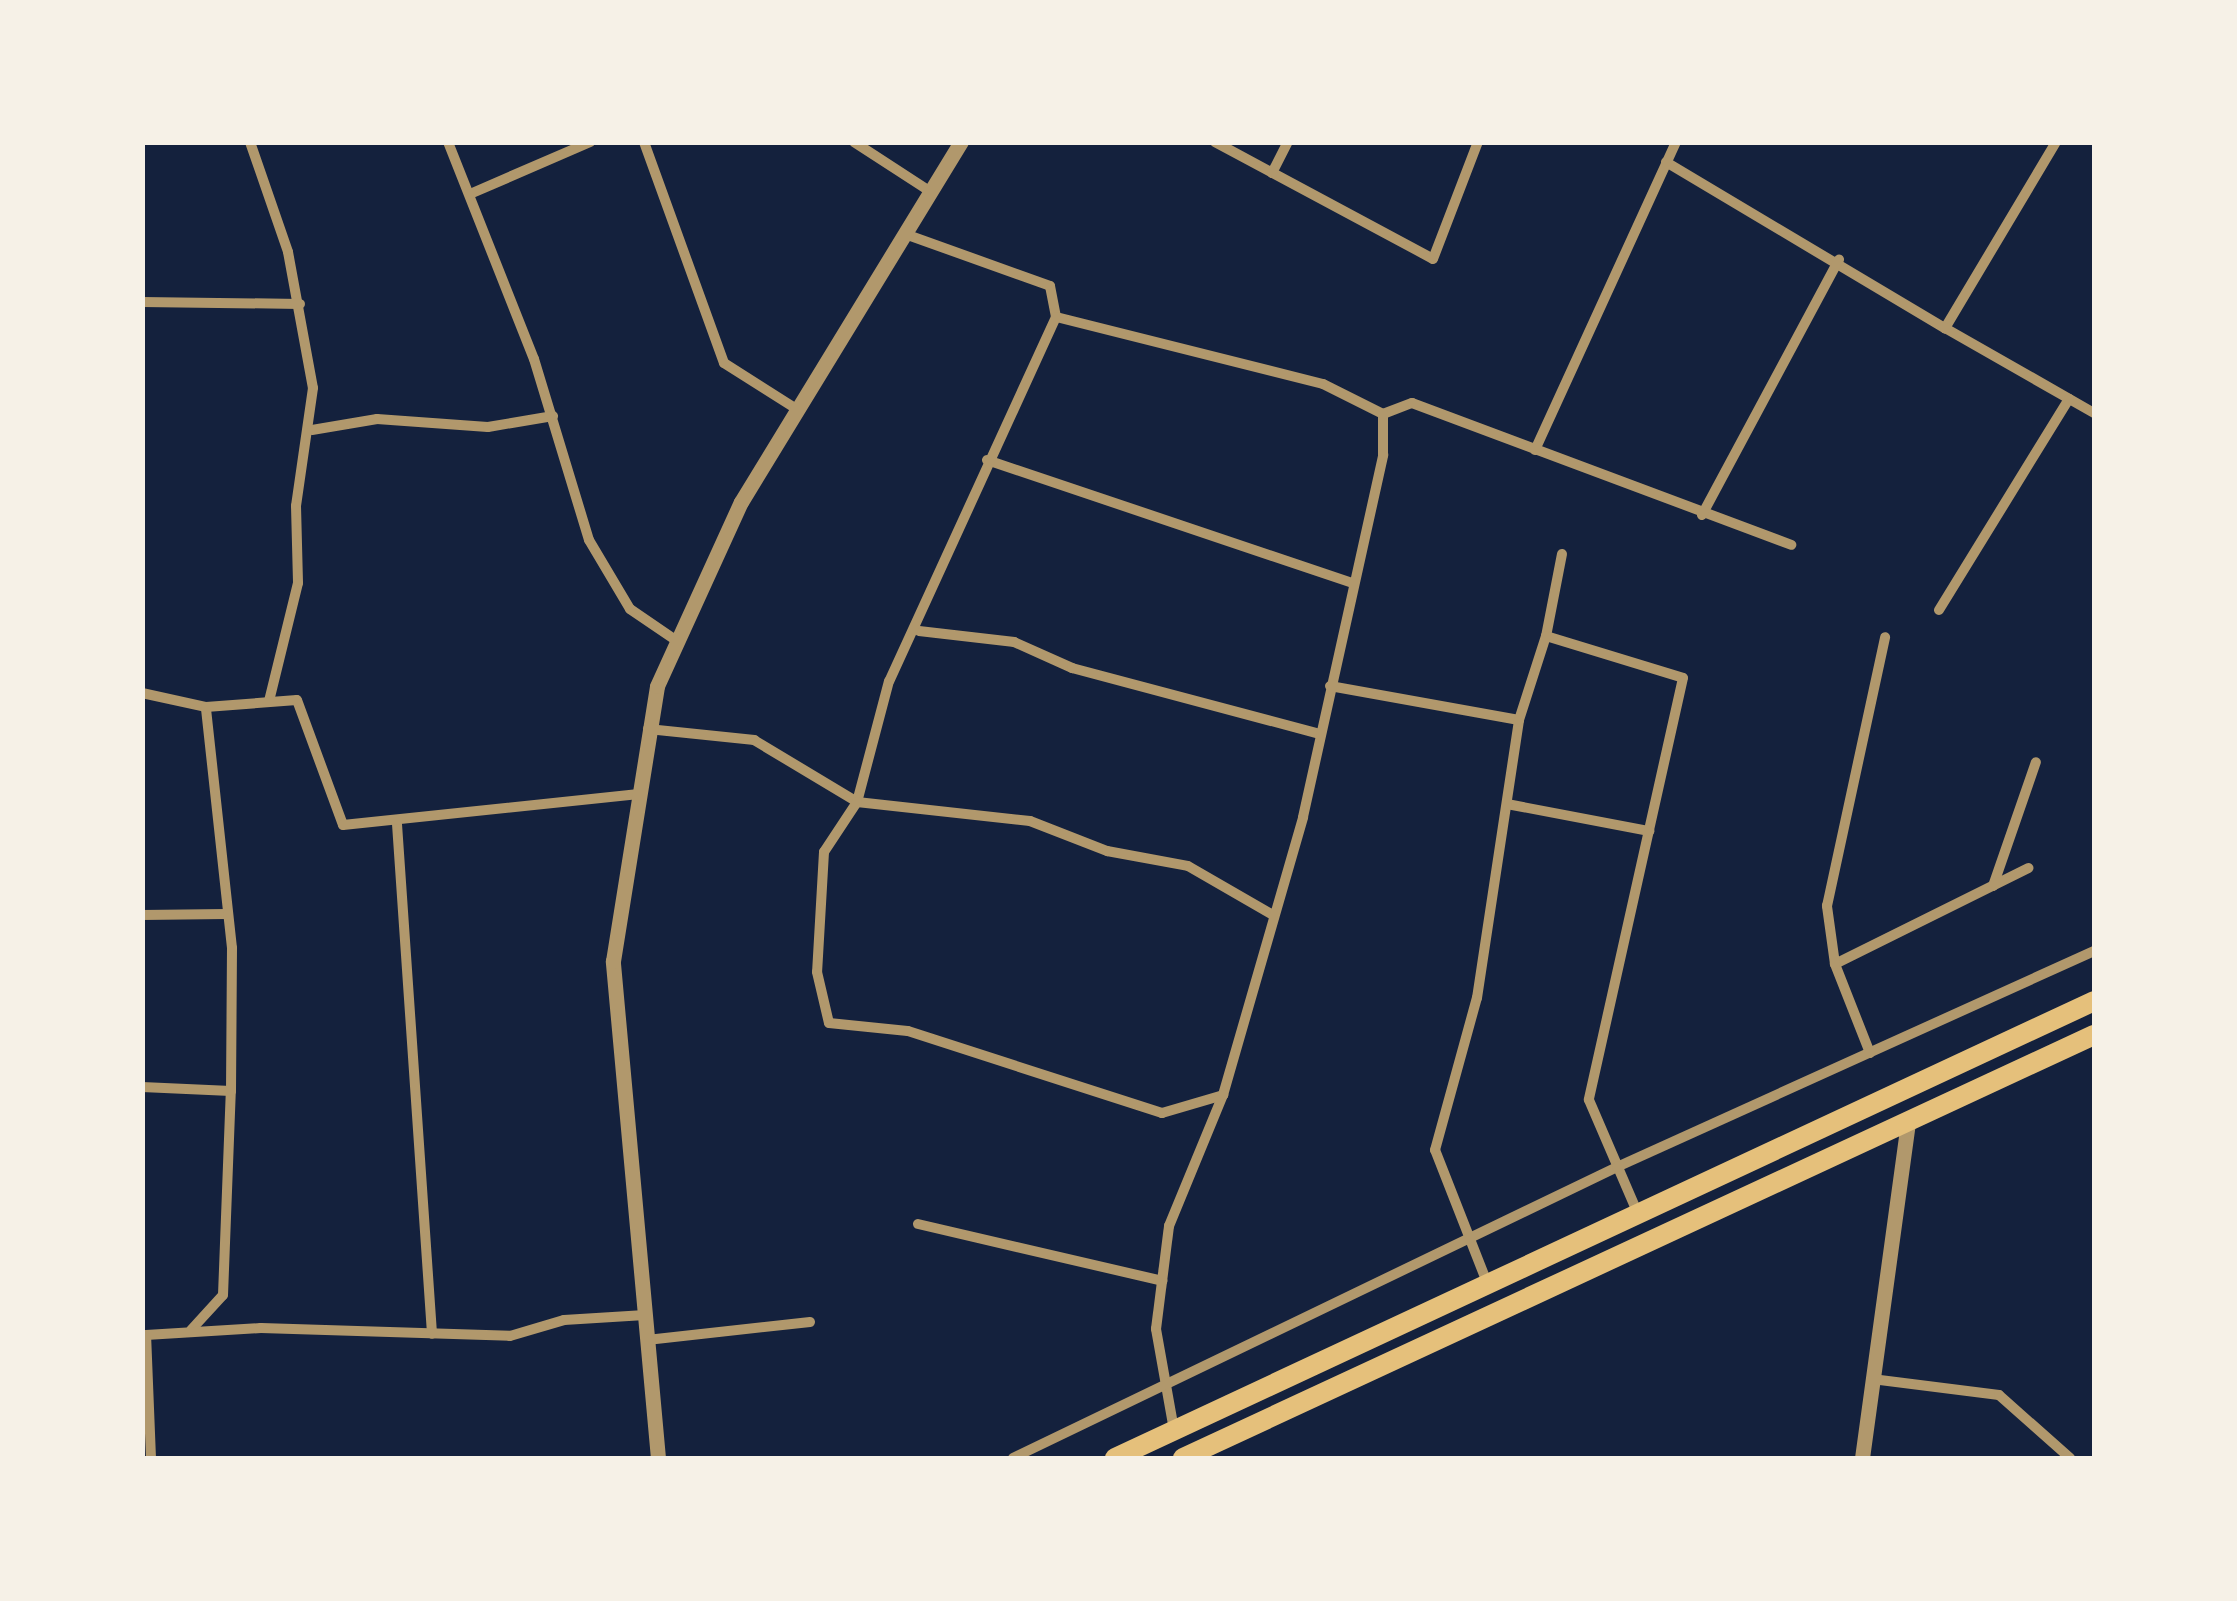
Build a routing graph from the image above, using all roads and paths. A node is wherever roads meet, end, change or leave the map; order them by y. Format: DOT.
graph roads {
  1 [pos="250,142"];
  2 [pos="448,142"];
  3 [pos="590,142"];
  4 [pos="644,142"];
  5 [pos="854,142"];
  6 [pos="961,142"];
  7 [pos="1215,142"];
  8 [pos="1288,142"];
  9 [pos="1478,142"];
  10 [pos="1676,142"];
  11 [pos="2056,142"];
  12 [pos="1666,162"];
  13 [pos="1272,174"];
  14 [pos="931,192"];
  15 [pos="470,194"];
  16 [pos="905,234"];
  17 [pos="1839,259"];
  18 [pos="142,302"];
  19 [pos="300,304"];
  20 [pos="1056,316"];
  21 [pos="1945,328"];
  22 [pos="2069,399"];
  23 [pos="798,410"];
  24 [pos="1382,414"];
  25 [pos="2094,414"];
  26 [pos="553,416"];
  27 [pos="312,430"];
  28 [pos="1535,450"];
  29 [pos="987,460"];
  30 [pos="1702,515"];
  31 [pos="1792,545"];
  32 [pos="1562,554"];
  33 [pos="1353,583"];
  34 [pos="1939,610"];
  35 [pos="920,631"];
  36 [pos="1546,636"];
  37 [pos="1885,637"];
  38 [pos="677,641"];
  39 [pos="1330,686"];
  40 [pos="142,693"];
  41 [pos="269,701"];
  42 [pos="206,707"];
  43 [pos="1519,720"];
  44 [pos="648,729"];
  45 [pos="1320,734"];
  46 [pos="2036,762"];
  47 [pos="636,794"];
  48 [pos="857,802"];
  49 [pos="1506,804"];
  50 [pos="397,824"];
  51 [pos="1648,831"];
  52 [pos="2028,868"];
  53 [pos="1993,886"];
  54 [pos="142,914"];
  55 [pos="226,914"];
  56 [pos="1273,915"];
  57 [pos="2094,951"];
  58 [pos="1835,964"];
  59 [pos="2094,1001"];
  60 [pos="2094,1035"];
  61 [pos="1870,1053"];
  62 [pos="142,1086"];
  63 [pos="231,1090"];
  64 [pos="1223,1095"];
  65 [pos="1908,1122"];
  66 [pos="1618,1167"];
  67 [pos="1640,1217"];
  68 [pos="918,1224"];
  69 [pos="1469,1240"];
  70 [pos="1162,1281"];
  71 [pos="1488,1286"];
  72 [pos="645,1316"];
  73 [pos="810,1322"];
  74 [pos="191,1330"];
  75 [pos="432,1334"];
  76 [pos="144,1335"];
  77 [pos="648,1340"];
  78 [pos="1880,1380"];
  79 [pos="1166,1388"];
  80 [pos="1174,1431"];
  81 [pos="1214,1452"];
  82 [pos="151,1458"];
  83 [pos="658,1458"];
  84 [pos="1013,1458"];
  85 [pos="1115,1458"];
  86 [pos="1183,1458"];
  87 [pos="1862,1458"];
  88 [pos="2070,1458"];
  1 -- 19 [label="street"];
  2 -- 15 [label="street"];
  3 -- 15 [label="street"];
  4 -- 23 [label="street"];
  5 -- 14 [label="street"];
  6 -- 14 [label="street"];
  7 -- 13 [label="street"];
  8 -- 13 [label="street"];
  9 -- 13 [label="street"];
  10 -- 12 [label="street"];
  11 -- 21 [label="street"];
  12 -- 17 [label="street"];
  12 -- 28 [label="street"];
  14 -- 16 [label="street"];
  15 -- 26 [label="street"];
  16 -- 20 [label="street"];
  16 -- 23 [label="street"];
  17 -- 21 [label="street"];
  17 -- 30 [label="street"];
  18 -- 19 [label="street"];
  19 -- 27 [label="street"];
  20 -- 24 [label="street"];
  20 -- 29 [label="street"];
  21 -- 22 [label="street"];
  22 -- 25 [label="street"];
  22 -- 34 [label="street"];
  23 -- 38 [label="street"];
  24 -- 28 [label="street"];
  24 -- 33 [label="street"];
  26 -- 27 [label="street"];
  26 -- 38 [label="street"];
  27 -- 41 [label="street"];
  28 -- 30 [label="street"];
  29 -- 33 [label="street"];
  29 -- 35 [label="street"];
  30 -- 31 [label="street"];
  32 -- 36 [label="street"];
  33 -- 39 [label="street"];
  35 -- 45 [label="street"];
  35 -- 48 [label="street"];
  36 -- 43 [label="street"];
  36 -- 51 [label="street"];
  37 -- 58 [label="street"];
  38 -- 44 [label="street"];
  39 -- 43 [label="street"];
  39 -- 45 [label="street"];
  40 -- 42 [label="street"];
  41 -- 42 [label="street"];
  41 -- 50 [label="street"];
  42 -- 55 [label="street"];
  43 -- 49 [label="street"];
  44 -- 47 [label="street"];
  44 -- 48 [label="street"];
  45 -- 56 [label="street"];
  46 -- 53 [label="street"];
  47 -- 50 [label="street"];
  47 -- 72 [label="street"];
  48 -- 56 [label="street"];
  48 -- 64 [label="street"];
  49 -- 51 [label="street"];
  49 -- 69 [label="street"];
  50 -- 75 [label="street"];
  51 -- 66 [label="street"];
  52 -- 53 [label="street"];
  53 -- 58 [label="street"];
  54 -- 55 [label="street"];
  55 -- 63 [label="street"];
  56 -- 64 [label="street"];
  57 -- 61 [label="street"];
  58 -- 61 [label="street"];
  59 -- 67 [label="highway"];
  60 -- 65 [label="highway"];
  61 -- 66 [label="street"];
  62 -- 63 [label="street"];
  63 -- 74 [label="street"];
  64 -- 70 [label="street"];
  65 -- 78 [label="street"];
  65 -- 81 [label="highway"];
  66 -- 67 [label="street"];
  66 -- 69 [label="street"];
  67 -- 71 [label="highway"];
  68 -- 70 [label="street"];
  69 -- 71 [label="street"];
  69 -- 79 [label="street"];
  70 -- 79 [label="street"];
  71 -- 80 [label="highway"];
  72 -- 75 [label="street"];
  72 -- 77 [label="street"];
  73 -- 77 [label="street"];
  74 -- 75 [label="street"];
  74 -- 76 [label="street"];
  76 -- 82 [label="street"];
  77 -- 83 [label="street"];
  78 -- 87 [label="street"];
  78 -- 88 [label="street"];
  79 -- 80 [label="street"];
  79 -- 84 [label="street"];
  80 -- 85 [label="highway"];
  81 -- 86 [label="highway"];
}
